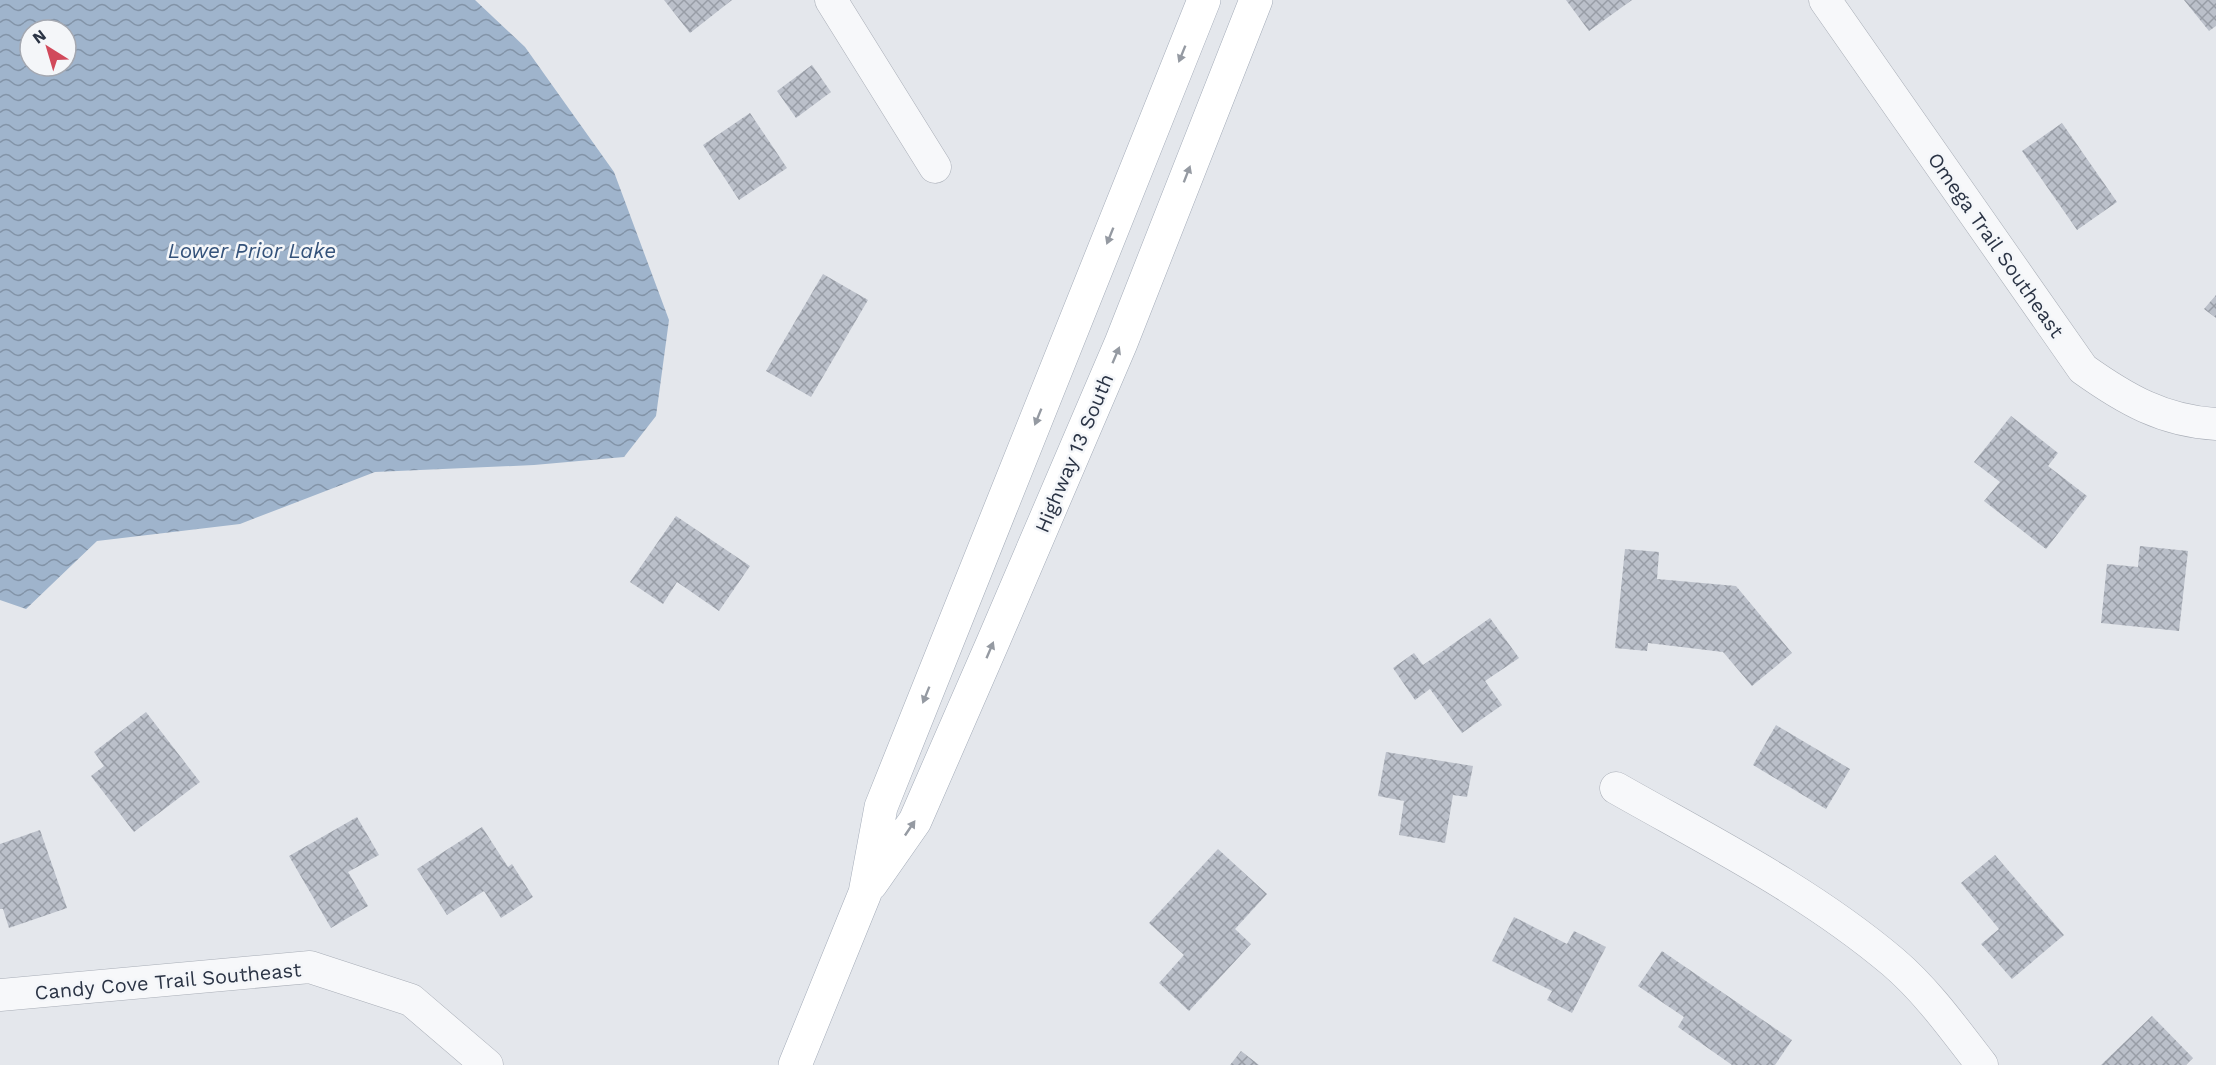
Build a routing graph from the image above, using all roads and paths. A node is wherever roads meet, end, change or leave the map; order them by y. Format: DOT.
graph roads {
  1 [pos="831,0"];
  2 [pos="1204,0"];
  3 [pos="1256,0"];
  4 [pos="1826,0"];
  5 [pos="935,167"];
  6 [pos="2216,424"];
  7 [pos="1616,788"];
  8 [pos="864,893"];
  9 [pos="0,995"];
  10 [pos="487,1065"];
  11 [pos="795,1065"];
  12 [pos="1982,1065"];
  1 -- 5 [label="street"];
  2 -- 8 [label="main road, Highway 13 South, one-way"];
  8 -- 3 [label="main road, Highway 13 South, one-way"];
  4 -- 6 [label="street, Omega Trail Southeast"];
  7 -- 12 [label="street"];
  8 -- 11 [label="main road, Highway 13 South"];
  9 -- 10 [label="street, Candy Cove Trail Southeast"];
}
